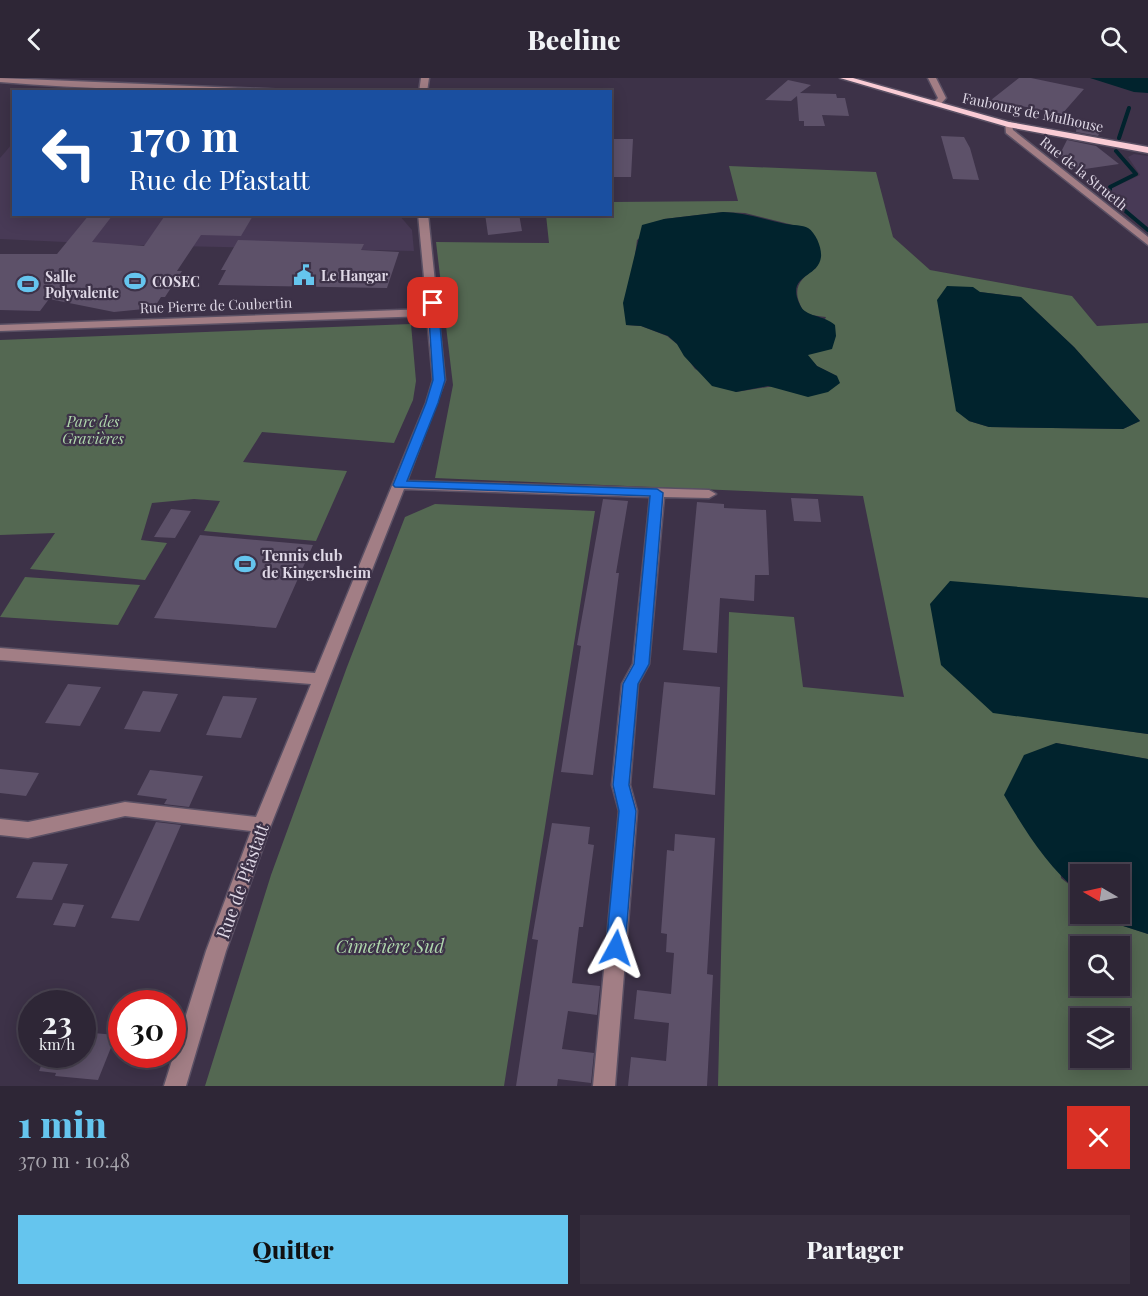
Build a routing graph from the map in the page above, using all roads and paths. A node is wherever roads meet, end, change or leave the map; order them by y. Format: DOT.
graph roads {
  1 [pos="844,78"];
  2 [pos="932,78"];
  3 [pos="0,80"];
  4 [pos="67,81"];
  5 [pos="247,90"];
  6 [pos="936,104"];
  7 [pos="1008,124"];
  8 [pos="1148,150"];
  9 [pos="423,216"];
  10 [pos="1148,242"];
  11 [pos="434,312"];
  12 [pos="0,328"];
  13 [pos="400,485"];
  14 [pos="657,493"];
  15 [pos="709,494"];
  16 [pos="0,654"];
  17 [pos="320,679"];
  18 [pos="262,825"];
  19 [pos="0,827"];
  20 [pos="175,1086"];
  21 [pos="604,1086"];
  1 -- 6 [label="main road, Faubourg de Mulhouse"];
  2 -- 6 [label="street"];
  3 -- 4 [label="street"];
  4 -- 5 [label="street"];
  6 -- 7 [label="main road, Faubourg de Mulhouse"];
  7 -- 8 [label="main road, Faubourg de Mulhouse"];
  7 -- 10 [label="street, Rue de la Strueth"];
  9 -- 11 [label="street, Rue de Pfastatt"];
  11 -- 12 [label="street, Rue Pierre de Coubertin"];
  11 -- 13 [label="street, Rue de Pfastatt"];
  13 -- 14 [label="street"];
  13 -- 17 [label="street, Rue de Pfastatt"];
  14 -- 15 [label="street"];
  14 -- 21 [label="street"];
  16 -- 17 [label="street"];
  17 -- 18 [label="street, Rue de Pfastatt"];
  18 -- 19 [label="street"];
  18 -- 20 [label="street, Rue de Pfastatt"];
}
